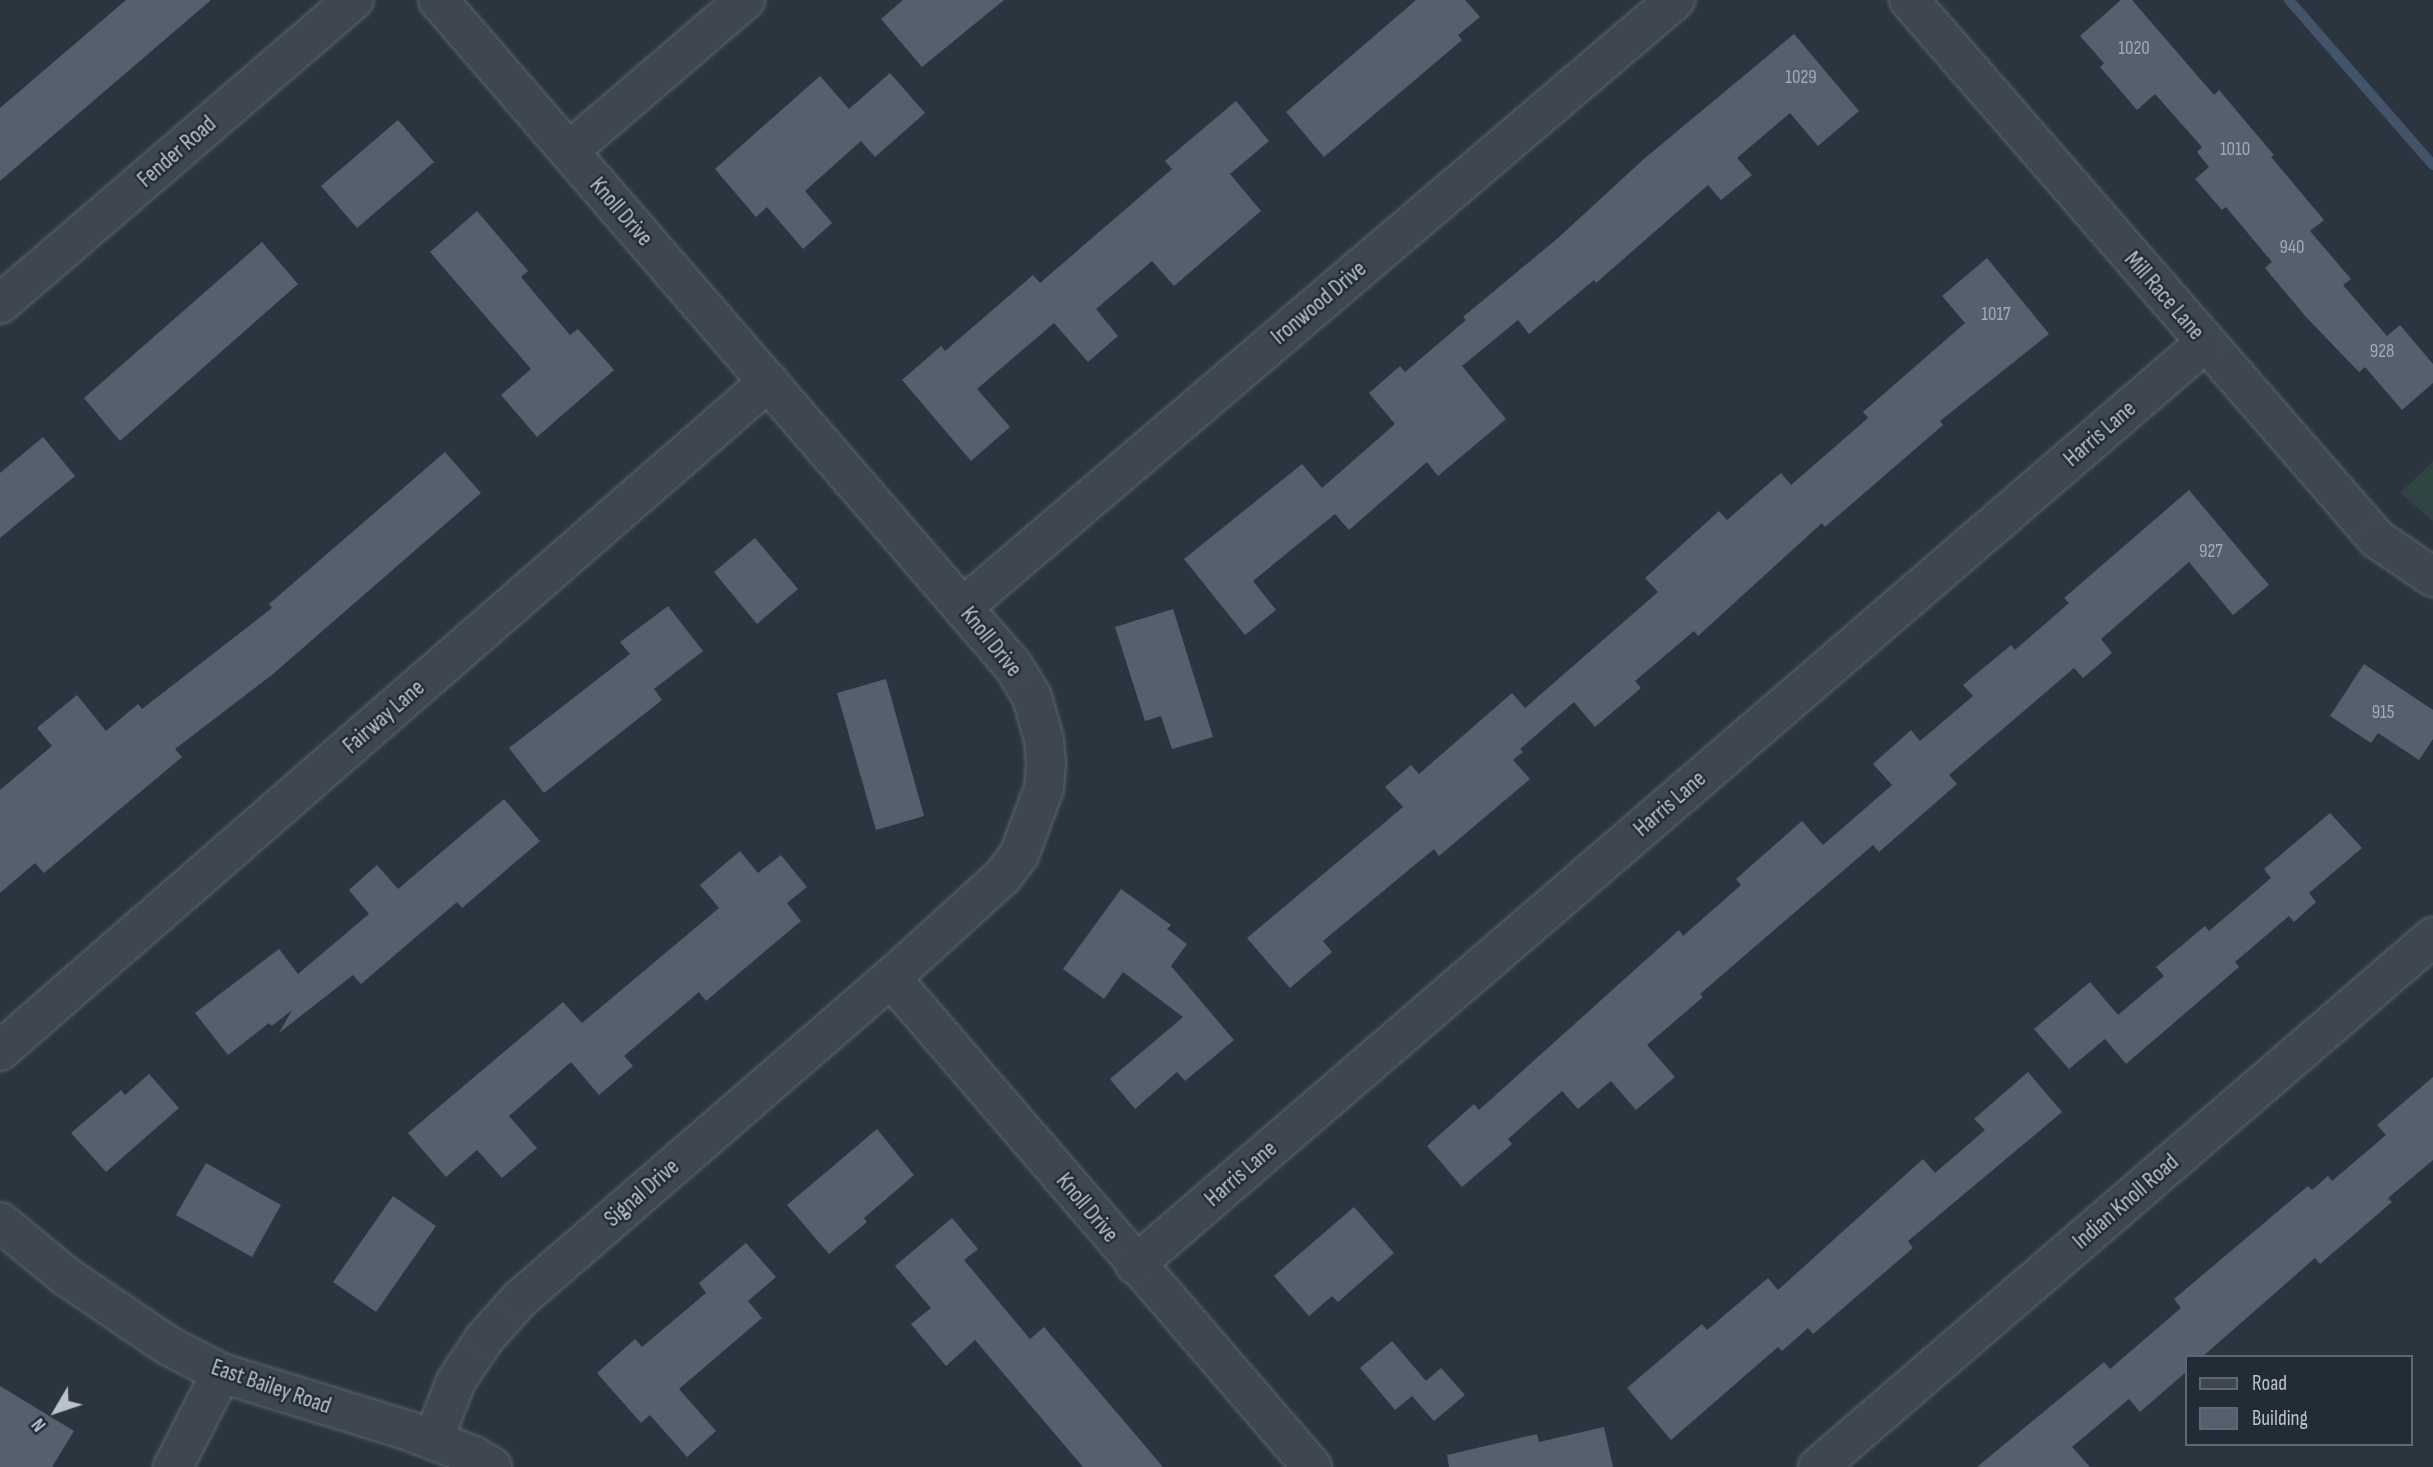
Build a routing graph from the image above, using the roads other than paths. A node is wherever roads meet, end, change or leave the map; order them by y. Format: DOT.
graph roads {
  1 [pos="354,0"];
  2 [pos="438,0"];
  3 [pos="745,0"];
  4 [pos="1675,0"];
  5 [pos="1909,0"];
  6 [pos="569,151"];
  7 [pos="0,304"];
  8 [pos="2205,343"];
  9 [pos="768,382"];
  10 [pos="2433,577"];
  11 [pos="962,607"];
  12 [pos="2433,937"];
  13 [pos="891,978"];
  14 [pos="0,1051"];
  15 [pos="0,1222"];
  16 [pos="1135,1265"];
  17 [pos="220,1373"];
  18 [pos="433,1440"];
  19 [pos="173,1467"];
  20 [pos="492,1467"];
  21 [pos="1312,1467"];
  22 [pos="1818,1467"];
  1 -- 7 [label="street, Fender Road"];
  2 -- 6 [label="street, Knoll Drive"];
  3 -- 6 [label="street"];
  4 -- 11 [label="street, Ironwood Drive"];
  5 -- 8 [label="street, Mill Race Lane"];
  6 -- 9 [label="street, Knoll Drive"];
  8 -- 10 [label="street, Mill Race Lane"];
  8 -- 16 [label="street, Harris Lane"];
  9 -- 11 [label="street, Knoll Drive"];
  9 -- 14 [label="street, Fairway Lane"];
  11 -- 13 [label="street, Knoll Drive"];
  12 -- 22 [label="street, Indian Knoll Road"];
  13 -- 16 [label="street, Knoll Drive"];
  13 -- 18 [label="street, Signal Drive"];
  15 -- 17 [label="street, East Bailey Road"];
  16 -- 21 [label="street, Knoll Drive"];
  17 -- 18 [label="street, East Bailey Road"];
  17 -- 19 [label="street"];
  18 -- 20 [label="street, East Bailey Road"];
}
